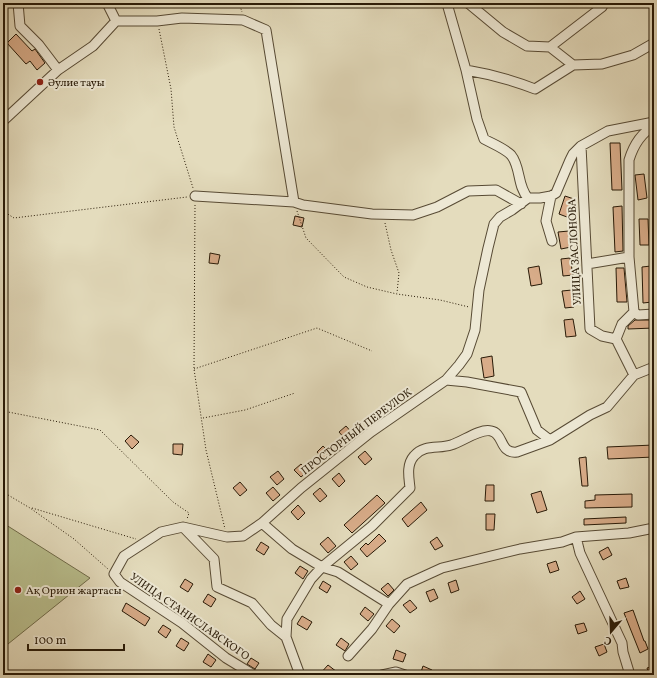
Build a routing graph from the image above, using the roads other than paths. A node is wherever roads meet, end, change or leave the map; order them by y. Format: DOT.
graph roads {
  1 [pos="18,3"];
  2 [pos="107,3"];
  3 [pos="449,3"];
  4 [pos="468,3"];
  5 [pos="604,3"];
  6 [pos="116,21"];
  7 [pos="654,44"];
  8 [pos="550,47"];
  9 [pos="573,65"];
  10 [pos="58,70"];
  11 [pos="466,70"];
  12 [pos="3,121"];
  13 [pos="654,122"];
  14 [pos="654,126"];
  15 [pos="581,146"];
  16 [pos="195,196"];
  17 [pos="551,196"];
  18 [pos="524,201"];
  19 [pos="294,202"];
  20 [pos="552,241"];
  21 [pos="629,257"];
  22 [pos="587,264"];
  23 [pos="634,312"];
  24 [pos="654,314"];
  25 [pos="616,339"];
  26 [pos="654,368"];
  27 [pos="634,374"];
  28 [pos="446,380"];
  29 [pos="550,440"];
  30 [pos="262,523"];
  31 [pos="183,527"];
  32 [pos="654,528"];
  33 [pos="576,536"];
  34 [pos="322,567"];
  35 [pos="114,574"];
  36 [pos="389,604"];
  37 [pos="286,637"];
  38 [pos="348,656"];
  39 [pos="400,673"];
  40 [pos="254,675"];
  41 [pos="300,675"];
  42 [pos="382,675"];
  43 [pos="630,675"];
  1 -- 10 [label="street"];
  2 -- 6 [label="street"];
  3 -- 11 [label="street"];
  4 -- 8 [label="street"];
  5 -- 8 [label="street"];
  6 -- 10 [label="street"];
  6 -- 19 [label="street"];
  7 -- 9 [label="street"];
  8 -- 9 [label="street"];
  9 -- 11 [label="street"];
  10 -- 12 [label="street"];
  11 -- 18 [label="street"];
  13 -- 15 [label="street"];
  14 -- 21 [label="street"];
  15 -- 17 [label="street"];
  15 -- 22 [label="street, УЛИЦА ЗАСЛОНОВА"];
  16 -- 19 [label="street"];
  17 -- 18 [label="street"];
  17 -- 20 [label="street, УЛИЦА ЗАСЛОНОВА"];
  18 -- 19 [label="street"];
  18 -- 28 [label="street, ПРОСТОРНЫЙ ПЕРЕУЛОК"];
  21 -- 22 [label="street"];
  21 -- 23 [label="street"];
  22 -- 25 [label="street, УЛИЦА ЗАСЛОНОВА"];
  23 -- 24 [label="street"];
  23 -- 25 [label="street"];
  25 -- 27 [label="street"];
  26 -- 27 [label="street"];
  27 -- 29 [label="street"];
  28 -- 29 [label="street"];
  28 -- 30 [label="street, ПРОСТОРНЫЙ ПЕРЕУЛОК"];
  29 -- 34 [label="street"];
  30 -- 31 [label="street, ПРОСТОРНЫЙ ПЕРЕУЛОК"];
  30 -- 34 [label="street"];
  31 -- 35 [label="street, ПРОСТОРНЫЙ ПЕРЕУЛОК"];
  31 -- 37 [label="street"];
  32 -- 33 [label="street"];
  33 -- 36 [label="street"];
  33 -- 43 [label="street"];
  34 -- 36 [label="street"];
  34 -- 37 [label="street"];
  35 -- 40 [label="street, УЛИЦА СТАНИСЛАВСКОГО"];
  36 -- 38 [label="street"];
  37 -- 41 [label="street"];
  39 -- 42 [label="street"];
}
